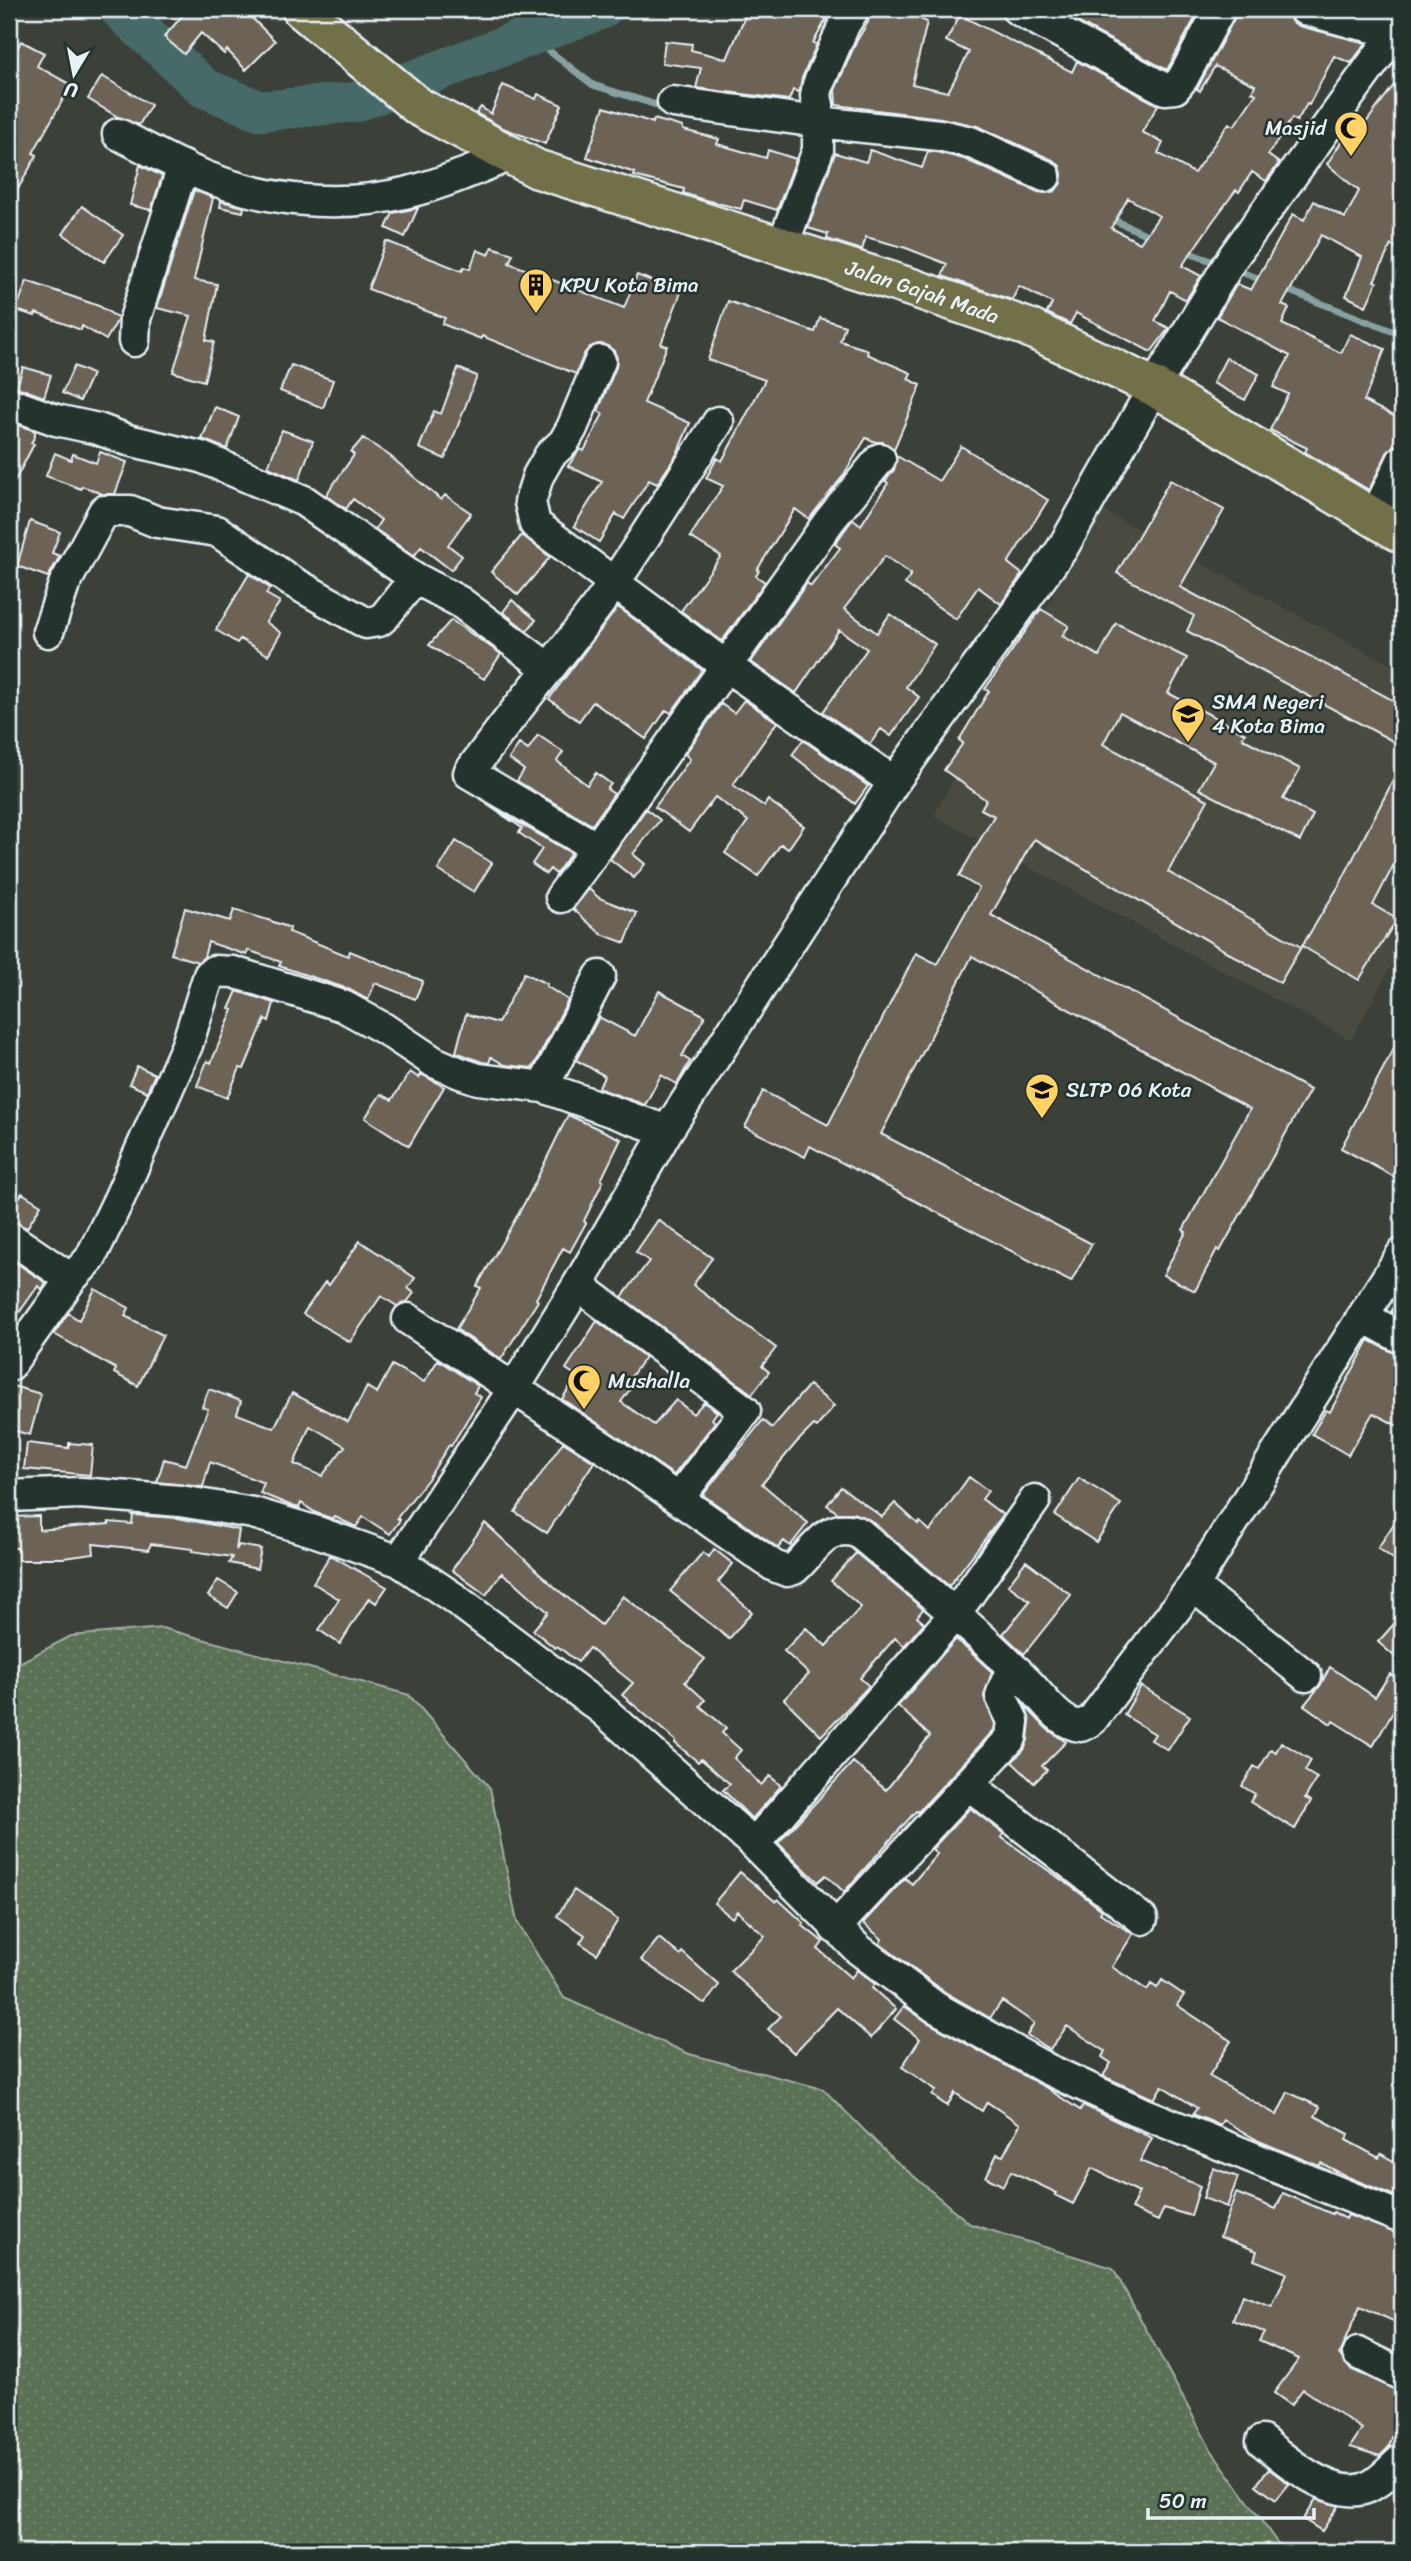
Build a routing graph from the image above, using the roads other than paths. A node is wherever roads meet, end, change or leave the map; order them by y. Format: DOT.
graph roads {
  1 [pos="302,9"];
  2 [pos="854,9"];
  3 [pos="1017,9"];
  4 [pos="1220,9"];
  5 [pos="1304,9"];
  6 [pos="1399,27"];
  7 [pos="673,102"];
  8 [pos="818,122"];
  9 [pos="118,134"];
  10 [pos="510,155"];
  11 [pos="183,166"];
  12 [pos="1045,176"];
  13 [pos="782,247"];
  14 [pos="134,341"];
  15 [pos="600,361"];
  16 [pos="1154,387"];
  17 [pos="9,403"];
  18 [pos="718,422"];
  19 [pos="880,458"];
  20 [pos="1402,461"];
  21 [pos="1389,526"];
  22 [pos="415,578"];
  23 [pos="614,582"];
  24 [pos="48,632"];
  25 [pos="726,666"];
  26 [pos="549,670"];
  27 [pos="894,782"];
  28 [pos="597,848"];
  29 [pos="561,897"];
  30 [pos="600,976"];
  31 [pos="543,1087"];
  32 [pos="667,1131"];
  33 [pos="9,1237"];
  34 [pos="1402,1254"];
  35 [pos="71,1279"];
  36 [pos="578,1285"];
  37 [pos="1364,1317"];
  38 [pos="408,1319"];
  39 [pos="1402,1338"];
  40 [pos="9,1365"];
  41 [pos="513,1390"];
  42 [pos="9,1496"];
  43 [pos="678,1499"];
  44 [pos="1035,1500"];
  45 [pos="399,1561"];
  46 [pos="1192,1586"];
  47 [pos="955,1614"];
  48 [pos="1017,1671"];
  49 [pos="1306,1676"];
  50 [pos="968,1784"];
  51 [pos="754,1844"];
  52 [pos="1142,1919"];
  53 [pos="835,1928"];
  54 [pos="1402,2218"];
  55 [pos="1358,2353"];
  56 [pos="1402,2375"];
  57 [pos="1262,2441"];
  58 [pos="1402,2459"];
  1 -- 10 [label="main road, Jalan Gajah Mada"];
  2 -- 8 [label="street"];
  3 -- 4 [label="street"];
  5 -- 6 [label="street"];
  6 -- 16 [label="street"];
  7 -- 8 [label="street"];
  8 -- 12 [label="street"];
  8 -- 13 [label="street"];
  9 -- 11 [label="street"];
  10 -- 11 [label="street"];
  10 -- 13 [label="main road, Jalan Gajah Mada"];
  11 -- 14 [label="street"];
  13 -- 16 [label="main road, Jalan Gajah Mada"];
  15 -- 23 [label="street"];
  16 -- 21 [label="main road, Jalan Gajah Mada"];
  16 -- 27 [label="street"];
  17 -- 22 [label="street"];
  18 -- 23 [label="street"];
  19 -- 25 [label="street"];
  20 -- 21 [label="street"];
  22 -- 24 [label="street"];
  22 -- 26 [label="street"];
  23 -- 25 [label="street"];
  23 -- 26 [label="street"];
  25 -- 27 [label="street"];
  25 -- 28 [label="street"];
  26 -- 28 [label="street"];
  27 -- 32 [label="street"];
  28 -- 29 [label="street"];
  30 -- 31 [label="street"];
  31 -- 32 [label="street"];
  31 -- 35 [label="street"];
  32 -- 36 [label="street"];
  33 -- 35 [label="street"];
  34 -- 37 [label="street"];
  35 -- 40 [label="street"];
  36 -- 41 [label="street"];
  36 -- 43 [label="street"];
  37 -- 39 [label="street"];
  37 -- 46 [label="street"];
  38 -- 41 [label="street"];
  41 -- 43 [label="street"];
  41 -- 45 [label="street"];
  42 -- 45 [label="street"];
  43 -- 47 [label="street"];
  44 -- 47 [label="street"];
  45 -- 51 [label="street"];
  46 -- 48 [label="street"];
  46 -- 49 [label="street"];
  47 -- 48 [label="street"];
  47 -- 51 [label="street"];
  48 -- 50 [label="street"];
  50 -- 52 [label="street"];
  50 -- 53 [label="street"];
  51 -- 53 [label="street"];
  53 -- 54 [label="street"];
  55 -- 56 [label="street"];
  57 -- 58 [label="street"];
}
